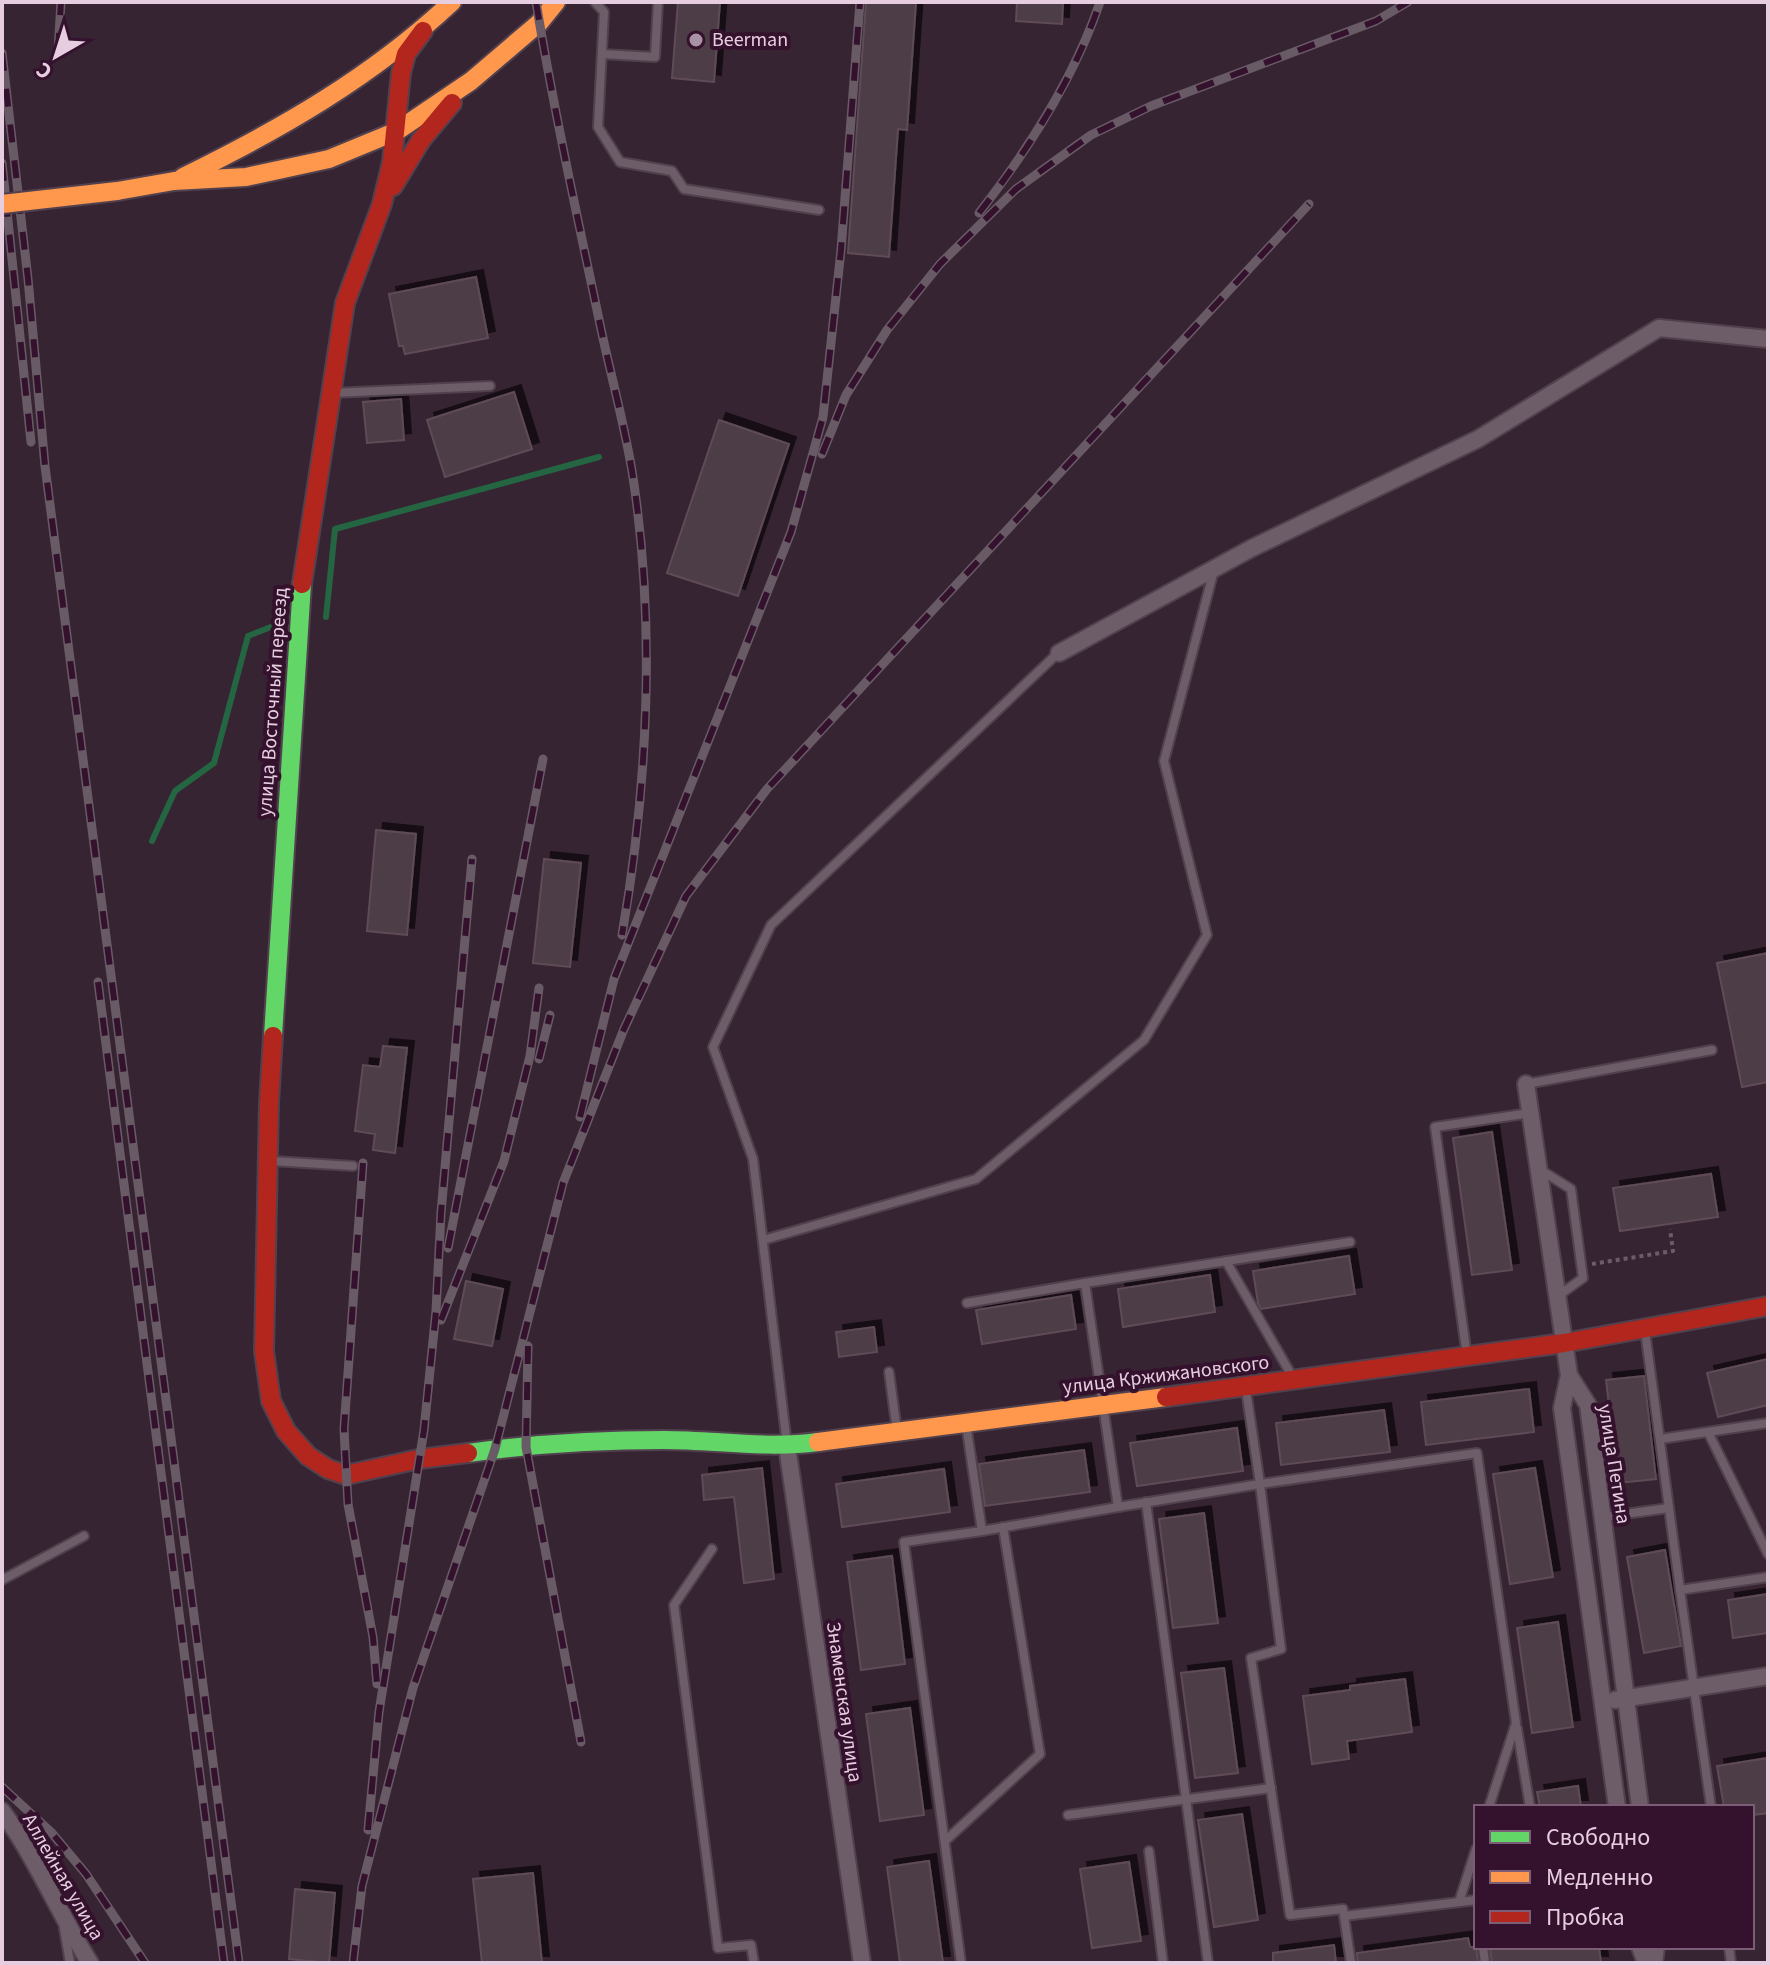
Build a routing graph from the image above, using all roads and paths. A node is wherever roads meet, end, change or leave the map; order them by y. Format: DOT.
graph roads {
  1 [pos="452,2"];
  2 [pos="556,2"];
  3 [pos="595,2"];
  4 [pos="658,2"];
  5 [pos="423,31"];
  6 [pos="602,54"];
  7 [pos="471,81"];
  8 [pos="397,131"];
  9 [pos="174,181"];
  10 [pos="2,204"];
  11 [pos="382,204"];
  12 [pos="819,210"];
  13 [pos="1768,339"];
  14 [pos="490,386"];
  15 [pos="331,393"];
  16 [pos="1214,568"];
  17 [pos="1059,653"];
  18 [pos="1712,1050"];
  19 [pos="1526,1084"];
  20 [pos="1530,1113"];
  21 [pos="267,1160"];
  22 [pos="353,1166"];
  23 [pos="1539,1169"];
  24 [pos="1670,1229"];
  25 [pos="763,1240"];
  26 [pos="1350,1242"];
  27 [pos="1226,1261"];
  28 [pos="1582,1266"];
  29 [pos="1085,1283"];
  30 [pos="1558,1297"];
  31 [pos="967,1303"];
  32 [pos="1768,1306"];
  33 [pos="1645,1328"];
  34 [pos="1564,1343"];
  35 [pos="1467,1356"];
  36 [pos="889,1372"];
  37 [pos="1569,1375"];
  38 [pos="1294,1381"];
  39 [pos="1245,1386"];
  40 [pos="1103,1405"];
  41 [pos="966,1423"];
  42 [pos="1768,1423"];
  43 [pos="897,1432"];
  44 [pos="1708,1432"];
  45 [pos="1660,1439"];
  46 [pos="787,1446"];
  47 [pos="328,1469"];
  48 [pos="1260,1484"];
  49 [pos="1146,1502"];
  50 [pos="1118,1507"];
  51 [pos="1669,1508"];
  52 [pos="1602,1517"];
  53 [pos="1003,1527"];
  54 [pos="982,1531"];
  55 [pos="84,1536"];
  56 [pos="712,1549"];
  57 [pos="1768,1554"];
  58 [pos="1768,1577"];
  59 [pos="2,1580"];
  60 [pos="1680,1590"];
  61 [pos="1768,1676"];
  62 [pos="1696,1687"];
  63 [pos="1624,1698"];
  64 [pos="1602,1702"];
  65 [pos="1516,1723"];
  66 [pos="1271,1788"];
  67 [pos="1186,1799"];
  68 [pos="1490,1805"];
  69 [pos="1530,1805"];
  70 [pos="1617,1805"];
  71 [pos="1640,1805"];
  72 [pos="1711,1805"];
  73 [pos="2,1811"];
  74 [pos="1068,1815"];
  75 [pos="945,1841"];
  76 [pos="1149,1851"];
  77 [pos="1474,1855"];
  78 [pos="1474,1900"];
  79 [pos="1459,1902"];
  80 [pos="1344,1916"];
  81 [pos="63,1919"];
  82 [pos="70,1963"];
  83 [pos="90,1963"];
  84 [pos="754,1963"];
  85 [pos="862,1963"];
  86 [pos="961,1963"];
  87 [pos="1163,1963"];
  88 [pos="1208,1963"];
  89 [pos="1351,1963"];
  1 -- 5 [label="street"];
  2 -- 7 [label="street"];
  3 -- 6 [label="lane"];
  4 -- 6 [label="lane"];
  5 -- 8 [label="street, улица Восточный переезд"];
  5 -- 9 [label="street"];
  6 -- 12 [label="lane"];
  7 -- 8 [label="street"];
  7 -- 11 [label="street"];
  8 -- 9 [label="street"];
  8 -- 11 [label="street, улица Восточный переезд"];
  9 -- 10 [label="street, bridge"];
  11 -- 15 [label="street, улица Восточный переезд"];
  13 -- 16 [label="street"];
  14 -- 15 [label="lane"];
  15 -- 21 [label="street, улица Восточный переезд"];
  16 -- 17 [label="street"];
  16 -- 25 [label="lane"];
  17 -- 25 [label="lane"];
  18 -- 19 [label="lane"];
  19 -- 20 [label="street, улица Петина"];
  20 -- 23 [label="street, улица Петина"];
  20 -- 35 [label="lane"];
  21 -- 22 [label="lane"];
  21 -- 47 [label="street, улица Восточный переезд"];
  23 -- 28 [label="lane"];
  23 -- 30 [label="street, улица Петина"];
  24 -- 28 [label="path"];
  25 -- 46 [label="lane"];
  26 -- 27 [label="lane"];
  27 -- 29 [label="lane"];
  27 -- 38 [label="lane"];
  28 -- 30 [label="lane"];
  29 -- 31 [label="lane"];
  29 -- 40 [label="lane"];
  30 -- 34 [label="street, улица Петина"];
  32 -- 33 [label="street, улица Кржижановского"];
  33 -- 34 [label="street, улица Кржижановского"];
  33 -- 45 [label="lane"];
  34 -- 35 [label="street, улица Кржижановского"];
  34 -- 37 [label="street, улица Петина"];
  35 -- 38 [label="street, улица Кржижановского"];
  36 -- 43 [label="lane"];
  37 -- 52 [label="street, улица Петина"];
  37 -- 64 [label="street"];
  38 -- 39 [label="street, улица Кржижановского"];
  39 -- 40 [label="street, улица Кржижановского"];
  39 -- 48 [label="lane"];
  40 -- 41 [label="street, улица Кржижановского"];
  40 -- 50 [label="lane"];
  41 -- 43 [label="street, улица Кржижановского"];
  41 -- 54 [label="lane"];
  42 -- 44 [label="lane"];
  43 -- 46 [label="street, улица Кржижановского"];
  44 -- 45 [label="lane"];
  44 -- 57 [label="lane"];
  45 -- 51 [label="lane"];
  46 -- 47 [label="street, улица Кржижановского"];
  46 -- 85 [label="street, Знаменская улица"];
  48 -- 49 [label="lane"];
  48 -- 65 [label="lane"];
  48 -- 66 [label="lane"];
  49 -- 50 [label="lane"];
  49 -- 67 [label="lane"];
  50 -- 53 [label="lane"];
  51 -- 52 [label="lane"];
  51 -- 60 [label="lane"];
  52 -- 63 [label="street, улица Петина"];
  53 -- 54 [label="lane"];
  53 -- 75 [label="lane"];
  54 -- 75 [label="lane"];
  55 -- 59 [label="lane"];
  56 -- 84 [label="lane"];
  58 -- 60 [label="lane"];
  60 -- 62 [label="lane"];
  61 -- 62 [label="street"];
  62 -- 63 [label="street"];
  62 -- 72 [label="lane"];
  63 -- 64 [label="street"];
  63 -- 71 [label="street, улица Петина"];
  64 -- 70 [label="street"];
  65 -- 68 [label="lane"];
  65 -- 69 [label="lane"];
  66 -- 67 [label="lane"];
  66 -- 80 [label="lane"];
  67 -- 74 [label="lane"];
  67 -- 88 [label="lane"];
  73 -- 81 [label="street, Аллейная улица"];
  75 -- 86 [label="lane"];
  76 -- 87 [label="lane"];
  77 -- 79 [label="lane"];
  78 -- 79 [label="lane"];
  79 -- 80 [label="lane"];
  80 -- 89 [label="lane"];
  81 -- 82 [label="lane"];
  81 -- 83 [label="street, Аллейная улица"];
}
